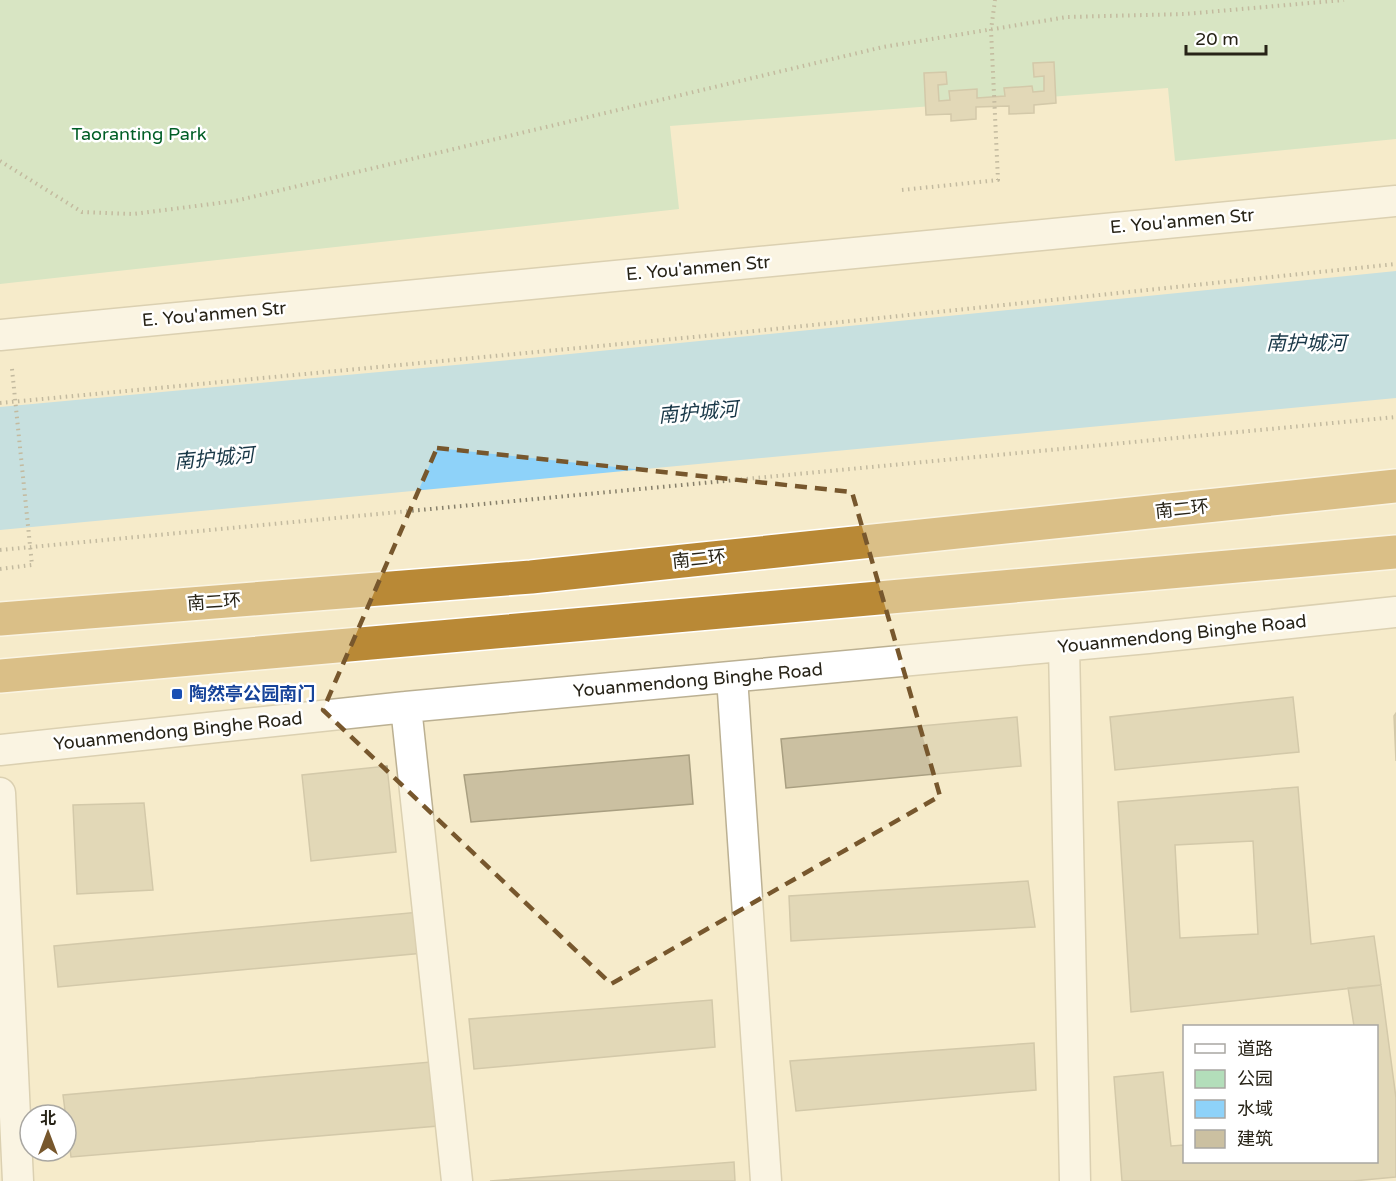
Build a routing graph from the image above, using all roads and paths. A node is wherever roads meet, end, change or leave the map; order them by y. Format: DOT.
graph roads {
  1 [pos="995,0"];
  2 [pos="1344,0"];
  3 [pos="992,30"];
  4 [pos="0,161"];
  5 [pos="902,190"];
  6 [pos="1396,201"];
  7 [pos="1396,264"];
  8 [pos="0,335"];
  9 [pos="12,369"];
  10 [pos="0,403"];
  11 [pos="1396,417"];
  12 [pos="1396,486"];
  13 [pos="0,550"];
  14 [pos="1396,552"];
  15 [pos="1360,555"];
  16 [pos="1396,560"];
  17 [pos="0,569"];
  18 [pos="0,596"];
  19 [pos="78,612"];
  20 [pos="1396,612"];
  21 [pos="0,619"];
  22 [pos="1064,646"];
  23 [pos="0,676"];
  24 [pos="732,676"];
  25 [pos="406,706"];
  26 [pos="0,750"];
  27 [pos="0,793"];
  28 [pos="18,1181"];
  29 [pos="457,1181"];
  30 [pos="766,1181"];
  31 [pos="1075,1181"];
  1 -- 3 [label="path"];
  2 -- 3 [label="path"];
  3 -- 4 [label="path"];
  3 -- 5 [label="path"];
  6 -- 8 [label="street, E. You'anmen Str"];
  7 -- 10 [label="path"];
  9 -- 17 [label="path, bridge"];
  11 -- 13 [label="path"];
  12 -- 19 [label="highway, 南二环"];
  14 -- 15 [label="highway"];
  15 -- 16 [label="highway"];
  15 -- 23 [label="highway"];
  18 -- 19 [label="highway"];
  19 -- 21 [label="highway, 南二环"];
  20 -- 22 [label="street, Youanmendong Binghe Road"];
  22 -- 24 [label="street, Youanmendong Binghe Road"];
  22 -- 31 [label="street"];
  24 -- 25 [label="street, Youanmendong Binghe Road"];
  24 -- 30 [label="street"];
  25 -- 26 [label="street, Youanmendong Binghe Road"];
  25 -- 29 [label="street"];
  27 -- 28 [label="street"];
}
